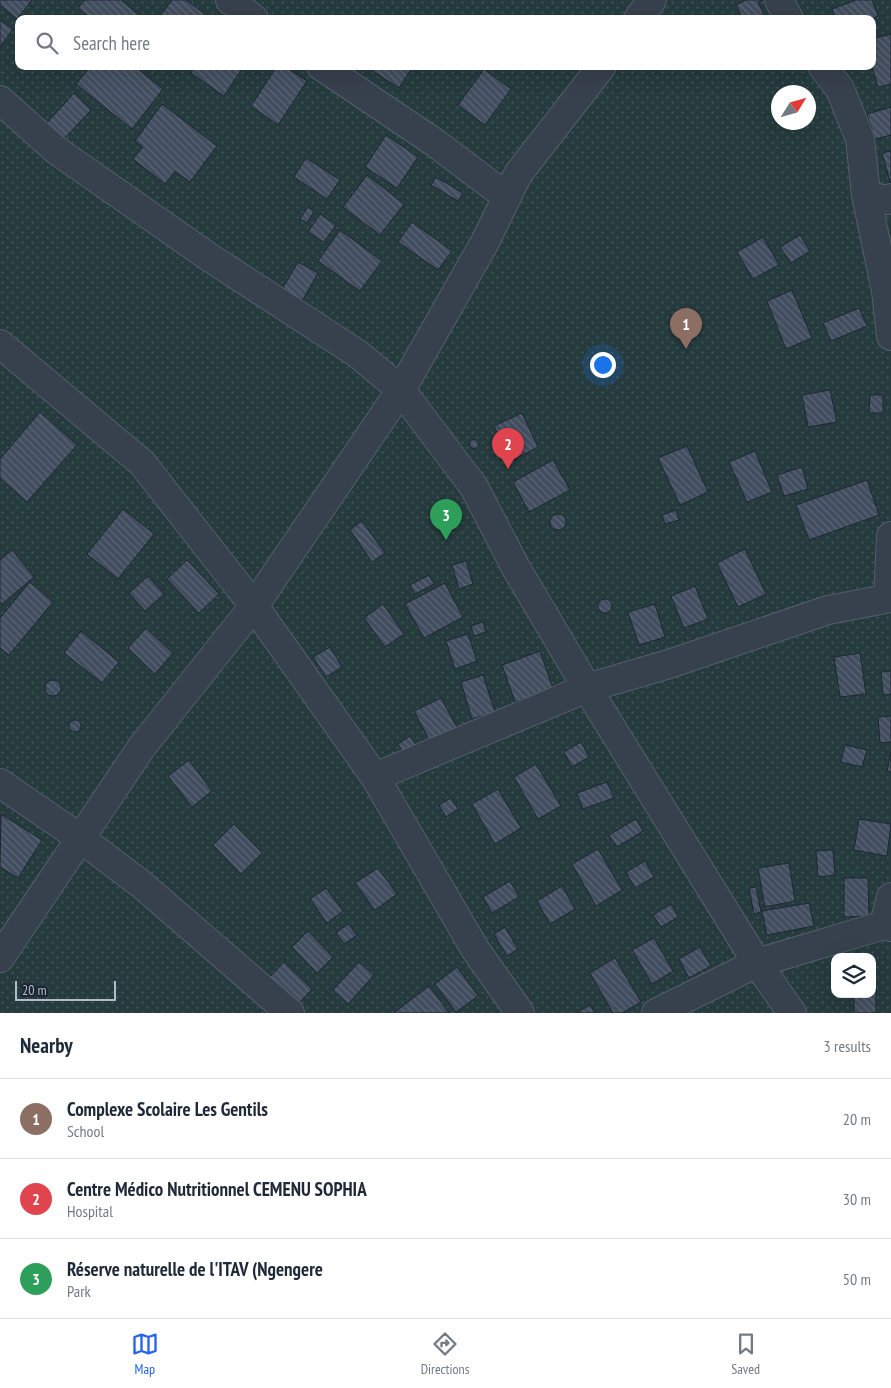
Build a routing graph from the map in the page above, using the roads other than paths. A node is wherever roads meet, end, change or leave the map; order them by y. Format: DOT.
graph roads {
  1 [pos="230,0"];
  2 [pos="652,0"];
  3 [pos="779,0"];
  4 [pos="249,15"];
  5 [pos="641,15"];
  6 [pos="787,15"];
  7 [pos="327,70"];
  8 [pos="599,70"];
  9 [pos="825,70"];
  10 [pos="0,100"];
  11 [pos="879,196"];
  12 [pos="507,197"];
  13 [pos="891,336"];
  14 [pos="0,344"];
  15 [pos="401,390"];
  16 [pos="891,536"];
  17 [pos="889,598"];
  18 [pos="254,606"];
  19 [pos="587,688"];
  20 [pos="375,777"];
  21 [pos="0,783"];
  22 [pos="80,838"];
  23 [pos="891,897"];
  24 [pos="888,926"];
  25 [pos="0,958"];
  26 [pos="757,963"];
  27 [pos="290,1013"];
  28 [pos="520,1013"];
  29 [pos="656,1013"];
  30 [pos="792,1013"];
  1 -- 4 [label="street"];
  2 -- 5 [label="street"];
  3 -- 6 [label="street"];
  7 -- 12 [label="street"];
  8 -- 12 [label="street"];
  9 -- 11 [label="street"];
  10 -- 15 [label="street"];
  11 -- 13 [label="street"];
  12 -- 15 [label="street"];
  14 -- 18 [label="street"];
  15 -- 18 [label="street"];
  15 -- 19 [label="street"];
  16 -- 17 [label="street"];
  17 -- 19 [label="street"];
  18 -- 20 [label="street"];
  18 -- 22 [label="street"];
  19 -- 20 [label="street"];
  19 -- 26 [label="street"];
  20 -- 28 [label="street"];
  21 -- 22 [label="street"];
  22 -- 25 [label="street"];
  22 -- 27 [label="street"];
  23 -- 24 [label="street"];
  24 -- 26 [label="street"];
  26 -- 29 [label="street"];
  26 -- 30 [label="street"];
}
